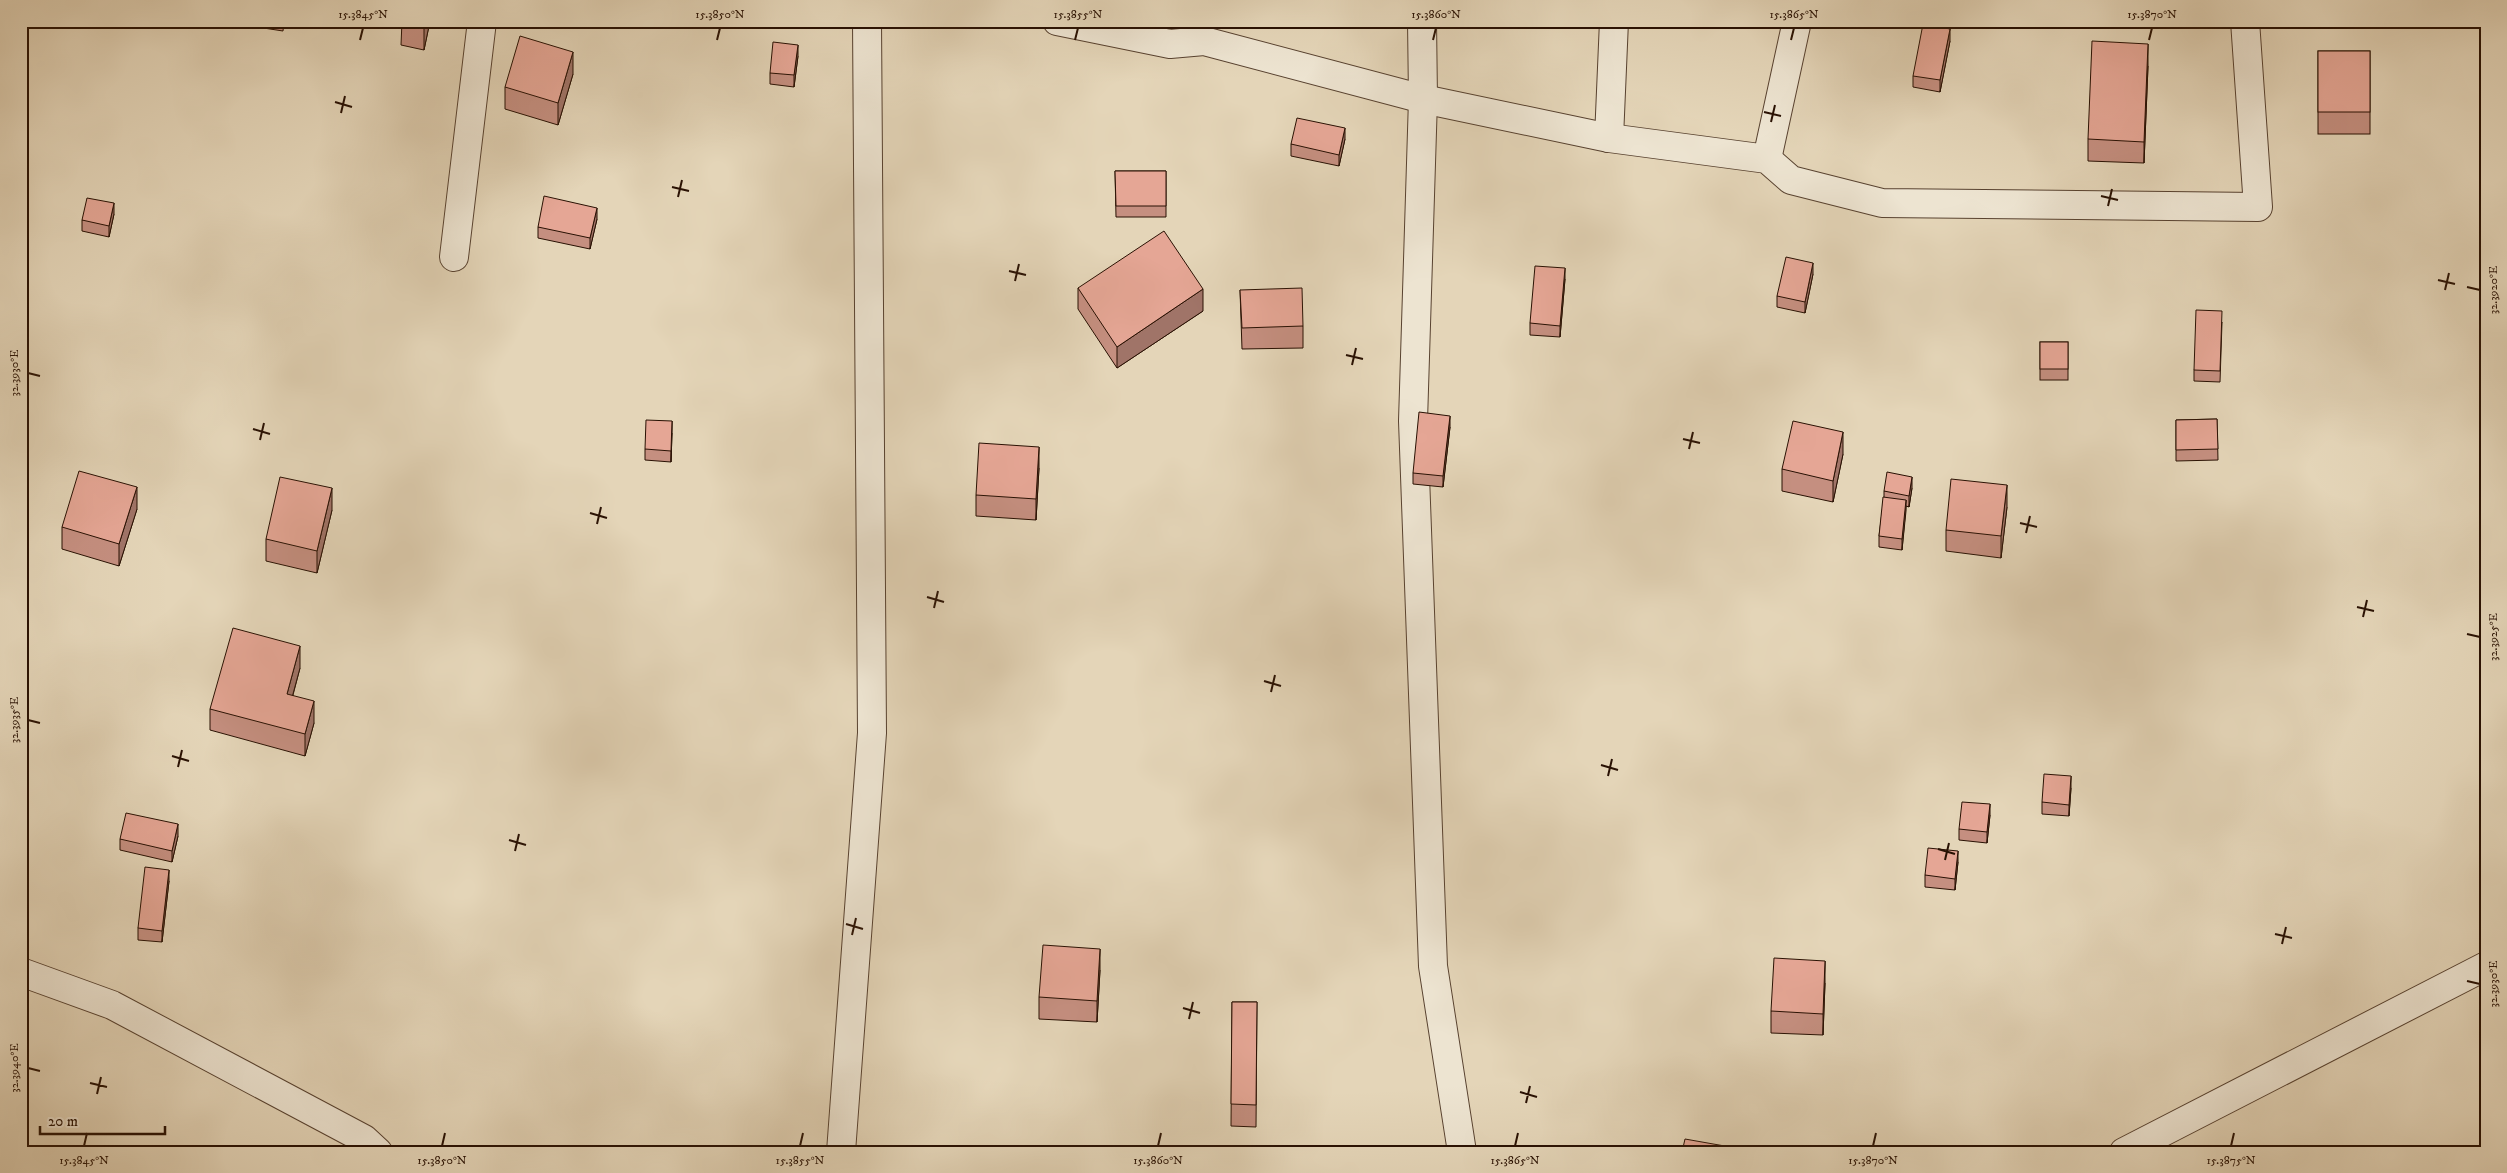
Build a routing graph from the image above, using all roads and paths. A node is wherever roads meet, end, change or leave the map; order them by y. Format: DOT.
graph roads {
  1 [pos="482,21"];
  2 [pos="867,21"];
  3 [pos="1057,21"];
  4 [pos="1422,21"];
  5 [pos="1614,21"];
  6 [pos="1797,21"];
  7 [pos="2245,21"];
  8 [pos="1206,31"];
  9 [pos="1423,99"];
  10 [pos="1609,138"];
  11 [pos="1767,159"];
  12 [pos="454,257"];
  13 [pos="2486,966"];
  14 [pos="21,972"];
  15 [pos="378,1152"];
  16 [pos="841,1152"];
  17 [pos="1462,1152"];
  18 [pos="2124,1152"];
  1 -- 12 [label="street"];
  2 -- 16 [label="street"];
  3 -- 8 [label="street"];
  4 -- 9 [label="street"];
  5 -- 10 [label="street"];
  6 -- 11 [label="street"];
  7 -- 11 [label="street"];
  8 -- 9 [label="street"];
  9 -- 10 [label="street"];
  9 -- 17 [label="street"];
  10 -- 11 [label="street"];
  13 -- 18 [label="street"];
  14 -- 15 [label="street"];
}
